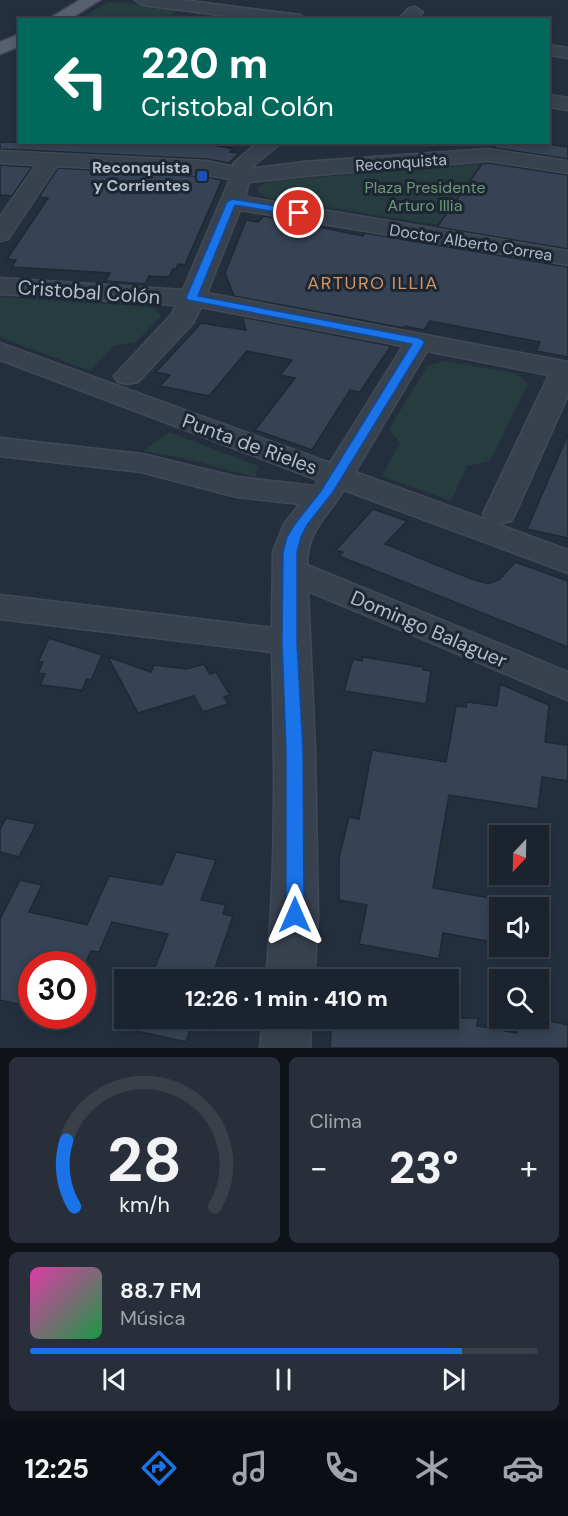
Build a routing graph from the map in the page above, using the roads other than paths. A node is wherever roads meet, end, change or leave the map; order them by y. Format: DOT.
graph roads {
  1 [pos="92,0"];
  2 [pos="144,0"];
  3 [pos="197,7"];
  4 [pos="59,18"];
  5 [pos="181,18"];
  6 [pos="284,18"];
  7 [pos="550,50"];
  8 [pos="568,52"];
  9 [pos="550,101"];
  10 [pos="568,104"];
  11 [pos="0,157"];
  12 [pos="51,160"];
  13 [pos="568,167"];
  14 [pos="252,170"];
  15 [pos="0,234"];
  16 [pos="568,258"];
  17 [pos="0,286"];
  18 [pos="192,298"];
  19 [pos="419,342"];
  20 [pos="0,351"];
  21 [pos="567,370"];
  22 [pos="128,376"];
  23 [pos="0,447"];
  24 [pos="330,486"];
  25 [pos="499,514"];
  26 [pos="568,562"];
  27 [pos="290,571"];
  28 [pos="0,607"];
  29 [pos="290,642"];
  30 [pos="568,687"];
  31 [pos="291,969"];
  32 [pos="286,1029"];
  33 [pos="285,1048"];
  1 -- 4 [label="main road"];
  2 -- 3 [label="street"];
  3 -- 5 [label="street"];
  3 -- 6 [label="street"];
  7 -- 8 [label="street"];
  9 -- 10 [label="street"];
  11 -- 12 [label="street, Reconquista"];
  12 -- 14 [label="street, Reconquista"];
  12 -- 15 [label="street"];
  13 -- 14 [label="street, Reconquista"];
  14 -- 16 [label="street, Doctor Alberto Correa"];
  14 -- 18 [label="street"];
  17 -- 18 [label="street, Cristobal Colón"];
  18 -- 19 [label="street, Cristobal Colón"];
  18 -- 22 [label="street"];
  19 -- 21 [label="street, Cristobal Colón"];
  19 -- 24 [label="street"];
  20 -- 24 [label="street, Punta de Rieles"];
  21 -- 25 [label="street"];
  23 -- 24 [label="street"];
  24 -- 26 [label="street, Punta de Rieles"];
  24 -- 27 [label="street"];
  27 -- 29 [label="street"];
  27 -- 30 [label="street, Domingo Balaguer"];
  28 -- 29 [label="street"];
  29 -- 31 [label="street"];
  32 -- 33 [label="street"];
}
